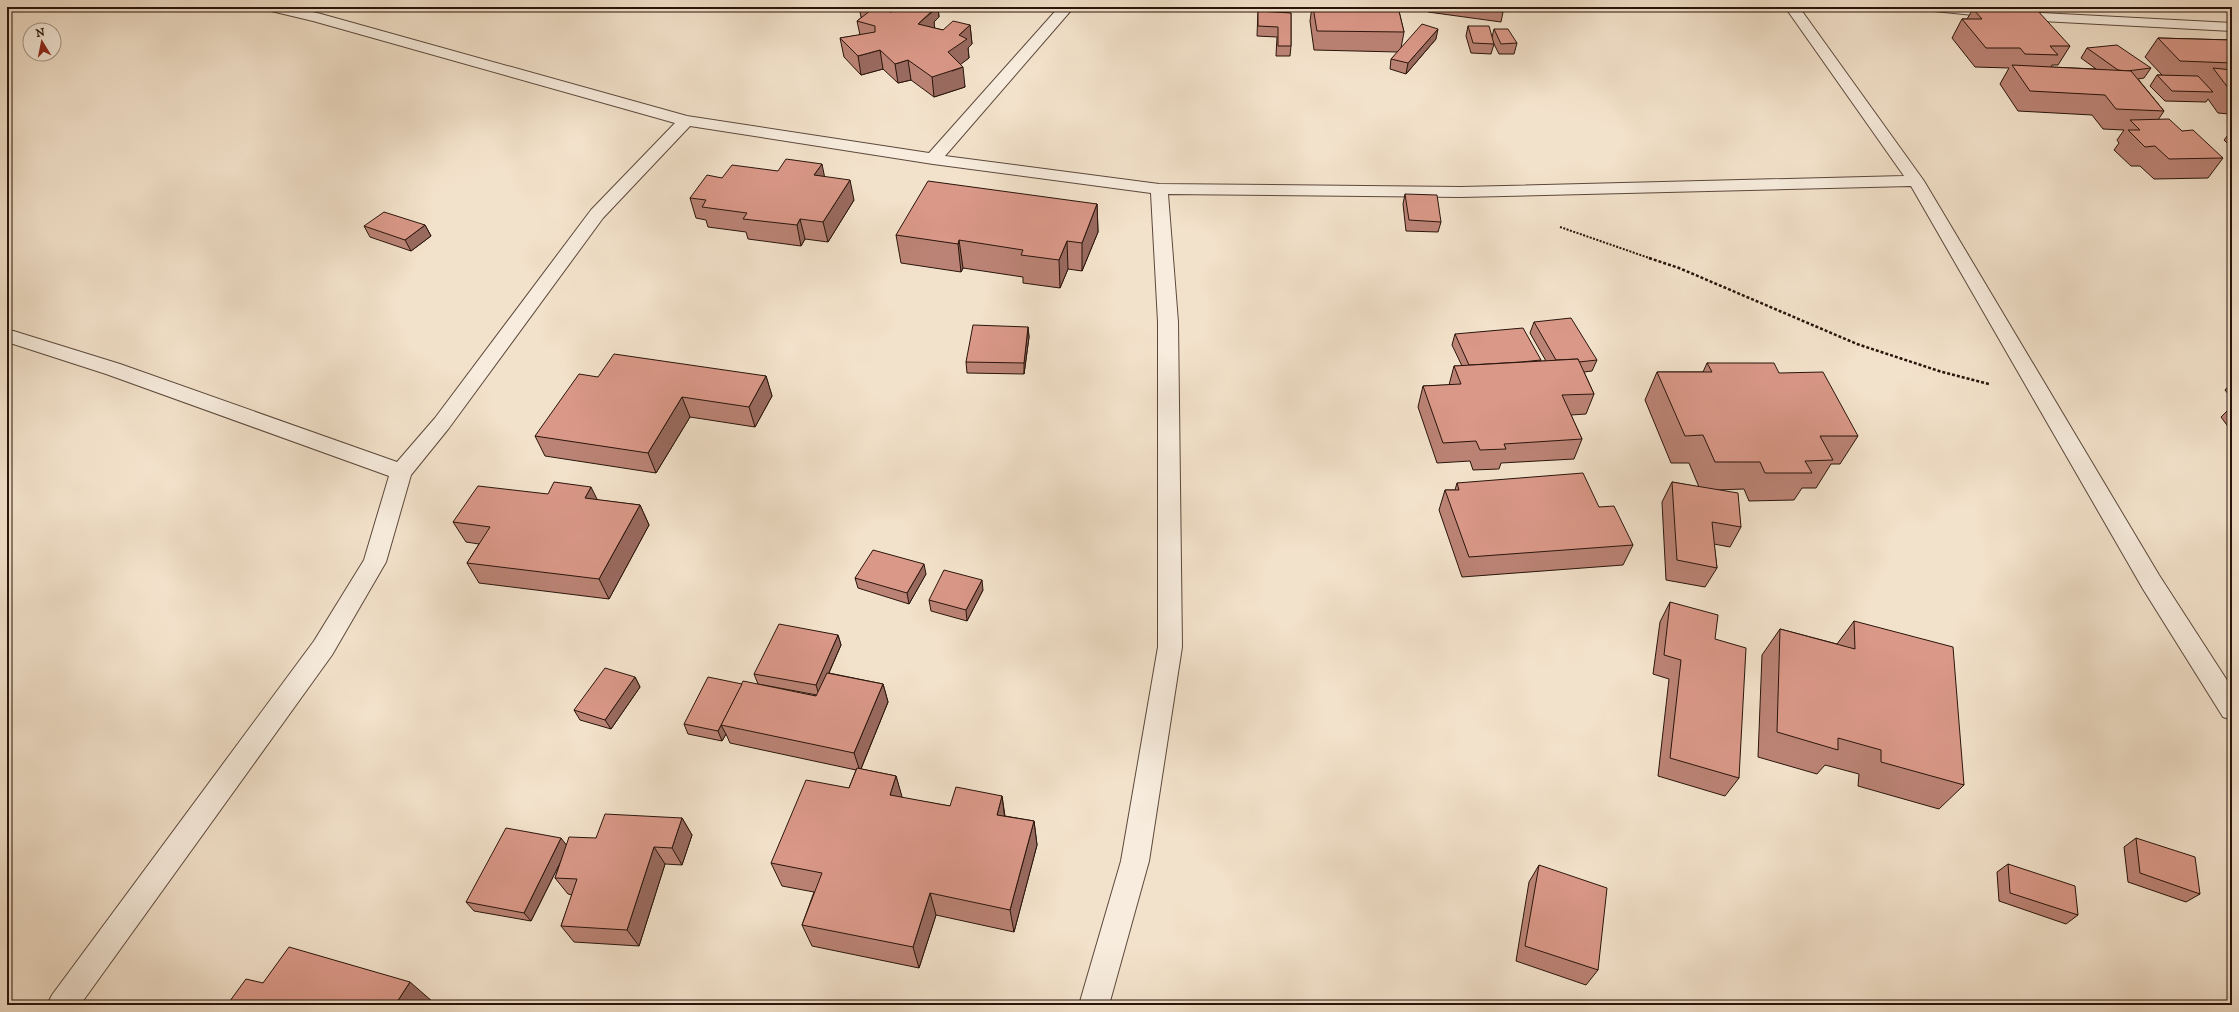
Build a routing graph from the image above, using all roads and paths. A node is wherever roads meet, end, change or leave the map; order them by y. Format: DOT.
graph roads {
  1 [pos="272,7"];
  2 [pos="1067,7"];
  3 [pos="1792,7"];
  4 [pos="1934,7"];
  5 [pos="2232,27"];
  6 [pos="686,121"];
  7 [pos="933,159"];
  8 [pos="1916,181"];
  9 [pos="1159,189"];
  10 [pos="1559,226"];
  11 [pos="7,335"];
  12 [pos="2044,397"];
  13 [pos="401,472"];
  14 [pos="2232,709"];
  15 [pos="62,1005"];
  16 [pos="1094,1005"];
  1 -- 6 [label="street"];
  2 -- 7 [label="street"];
  3 -- 8 [label="street"];
  4 -- 5 [label="street"];
  6 -- 7 [label="street"];
  6 -- 13 [label="street"];
  7 -- 9 [label="street"];
  8 -- 9 [label="street"];
  8 -- 12 [label="street"];
  9 -- 16 [label="street"];
  10 -- 12 [label="path"];
  11 -- 13 [label="street"];
  12 -- 14 [label="street"];
  13 -- 15 [label="street"];
}
